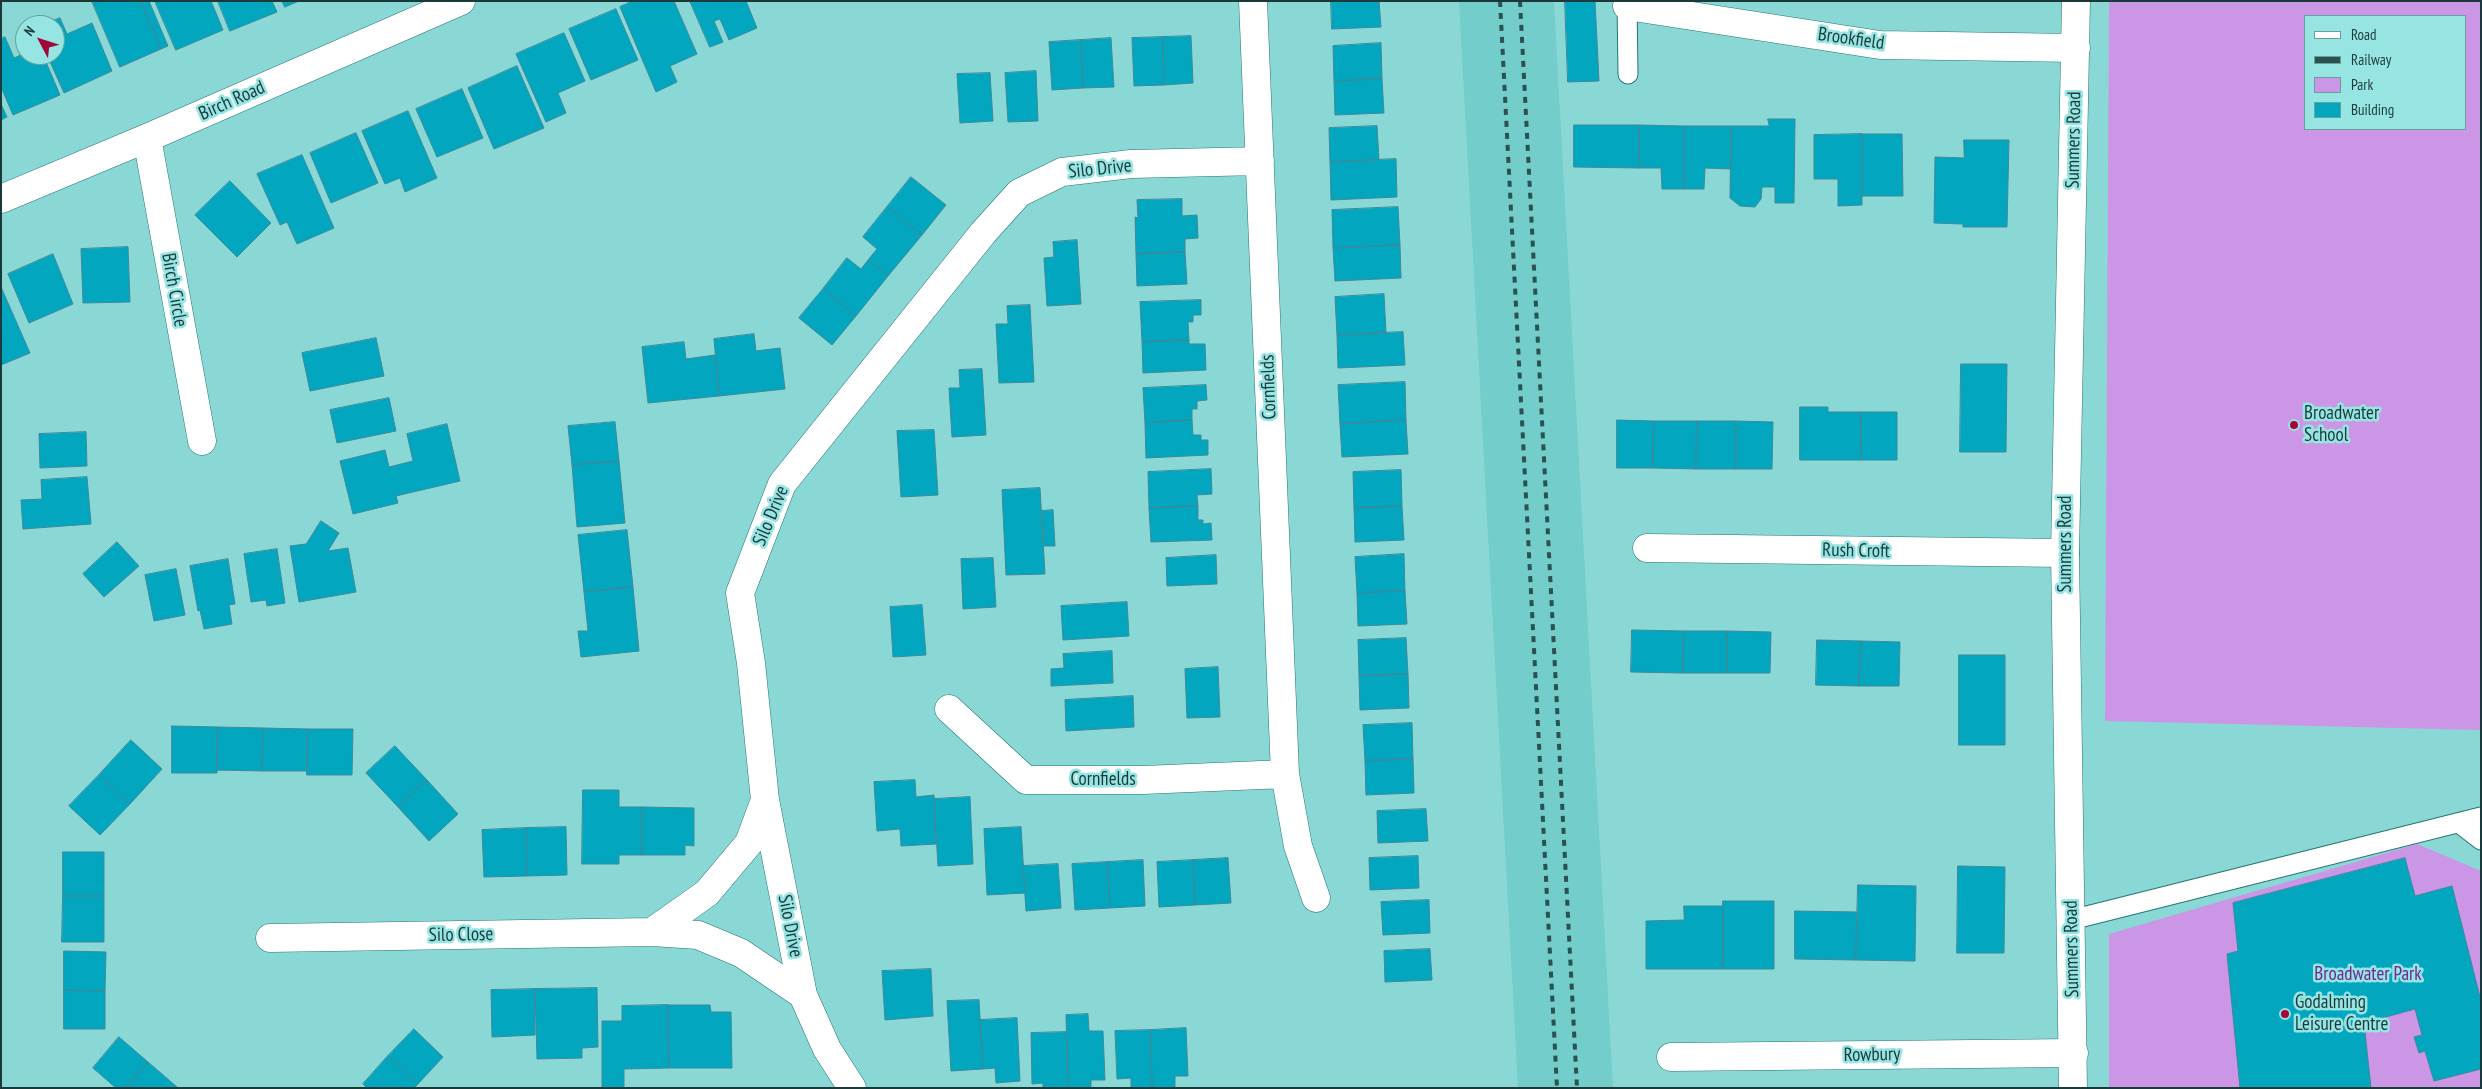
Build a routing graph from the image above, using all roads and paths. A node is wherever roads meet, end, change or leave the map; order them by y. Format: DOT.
graph roads {
  1 [pos="461,1"];
  2 [pos="1253,1"];
  3 [pos="2076,1"];
  4 [pos="1627,4"];
  5 [pos="2076,48"];
  6 [pos="1628,74"];
  7 [pos="147,138"];
  8 [pos="1260,161"];
  9 [pos="1,199"];
  10 [pos="202,441"];
  11 [pos="1647,548"];
  12 [pos="2065,553"];
  13 [pos="949,709"];
  14 [pos="1285,774"];
  15 [pos="765,800"];
  16 [pos="2481,817"];
  17 [pos="2459,823"];
  18 [pos="2481,840"];
  19 [pos="1316,898"];
  20 [pos="2071,920"];
  21 [pos="652,932"];
  22 [pos="270,938"];
  23 [pos="803,995"];
  24 [pos="2074,1053"];
  25 [pos="1671,1057"];
  26 [pos="852,1088"];
  27 [pos="2073,1088"];
  1 -- 7 [label="street, Birch Road"];
  2 -- 8 [label="street, Cornfields"];
  3 -- 5 [label="street, Summers Road"];
  4 -- 5 [label="street, Brookfield"];
  4 -- 6 [label="lane"];
  5 -- 12 [label="street, Summers Road"];
  7 -- 9 [label="street, Birch Road"];
  7 -- 10 [label="street, Birch Circle"];
  8 -- 14 [label="street, Cornfields"];
  8 -- 15 [label="street, Silo Drive"];
  11 -- 12 [label="street, Rush Croft"];
  12 -- 20 [label="street, Summers Road"];
  13 -- 14 [label="street, Cornfields"];
  14 -- 19 [label="street, Cornfields"];
  15 -- 21 [label="street"];
  15 -- 23 [label="street, Silo Drive"];
  16 -- 17 [label="lane"];
  17 -- 18 [label="lane"];
  17 -- 20 [label="lane"];
  20 -- 24 [label="street, Summers Road"];
  21 -- 22 [label="street, Silo Close"];
  21 -- 23 [label="street, Silo Close"];
  23 -- 26 [label="street, Silo Drive"];
  24 -- 25 [label="street, Rowbury"];
  24 -- 27 [label="street, Summers Road"];
}
